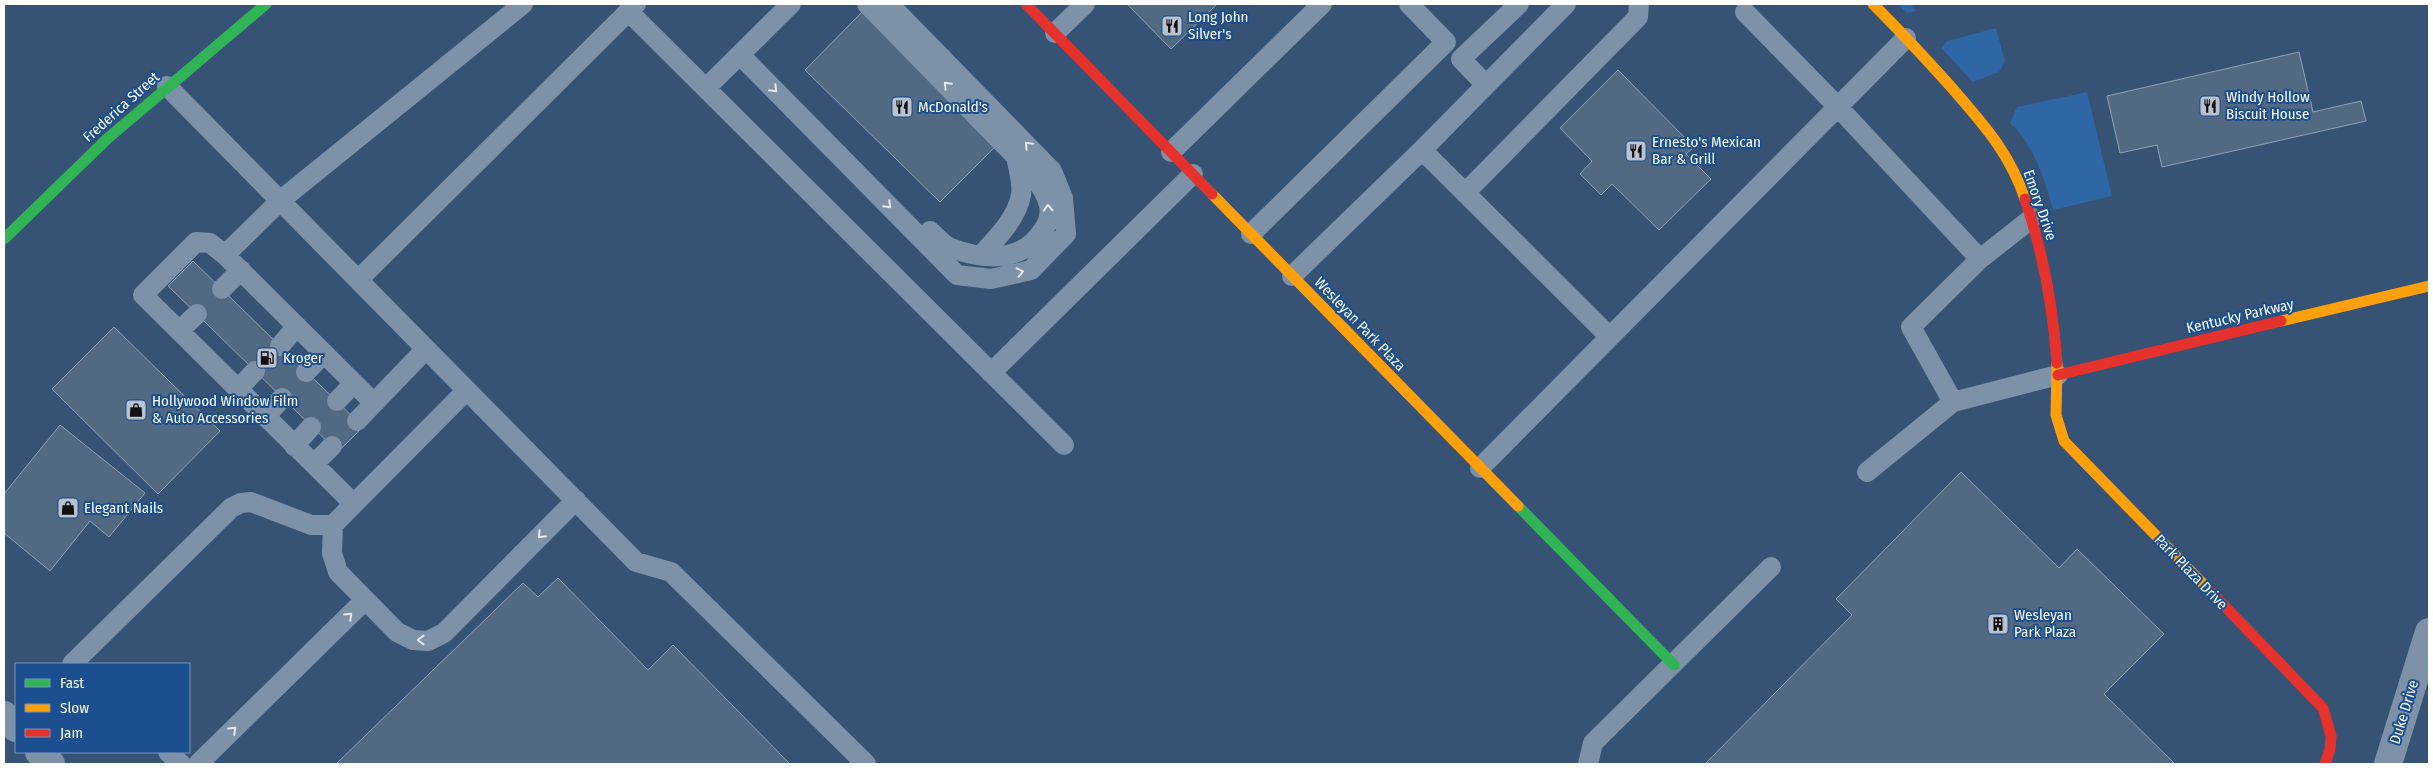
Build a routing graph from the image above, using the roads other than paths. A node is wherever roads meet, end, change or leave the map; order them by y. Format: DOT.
graph roads {
  1 [pos="266,4"];
  2 [pos="522,4"];
  3 [pos="791,4"];
  4 [pos="867,4"];
  5 [pos="889,4"];
  6 [pos="1026,4"];
  7 [pos="1085,4"];
  8 [pos="1322,4"];
  9 [pos="1409,4"];
  10 [pos="1519,4"];
  11 [pos="1566,4"];
  12 [pos="1639,4"];
  13 [pos="1873,4"];
  14 [pos="632,8"];
  15 [pos="1745,12"];
  16 [pos="1055,33"];
  17 [pos="1906,38"];
  18 [pos="1446,42"];
  19 [pos="740,55"];
  20 [pos="1461,59"];
  21 [pos="1486,85"];
  22 [pos="167,86"];
  23 [pos="706,88"];
  24 [pos="1838,106"];
  25 [pos="1422,150"];
  26 [pos="1171,152"];
  27 [pos="1016,156"];
  28 [pos="1193,174"];
  29 [pos="1465,193"];
  30 [pos="281,200"];
  31 [pos="2032,218"];
  32 [pos="913,230"];
  33 [pos="1251,234"];
  34 [pos="4,239"];
  35 [pos="982,254"];
  36 [pos="225,255"];
  37 [pos="1980,259"];
  38 [pos="241,270"];
  39 [pos="1292,276"];
  40 [pos="359,280"];
  41 [pos="2429,286"];
  42 [pos="222,289"];
  43 [pos="197,314"];
  44 [pos="297,326"];
  45 [pos="179,331"];
  46 [pos="1610,337"];
  47 [pos="280,346"];
  48 [pos="426,349"];
  49 [pos="324,353"];
  50 [pos="255,371"];
  51 [pos="306,372"];
  52 [pos="991,373"];
  53 [pos="2058,375"];
  54 [pos="354,383"];
  55 [pos="238,389"];
  56 [pos="467,390"];
  57 [pos="282,398"];
  58 [pos="337,401"];
  59 [pos="1953,402"];
  60 [pos="374,403"];
  61 [pos="265,416"];
  62 [pos="356,421"];
  63 [pos="312,427"];
  64 [pos="1064,445"];
  65 [pos="294,446"];
  66 [pos="332,446"];
  67 [pos="314,464"];
  68 [pos="1480,468"];
  69 [pos="1867,472"];
  70 [pos="576,500"];
  71 [pos="354,504"];
  72 [pos="333,525"];
  73 [pos="1771,567"];
  74 [pos="366,600"];
  75 [pos="2429,632"];
  76 [pos="78,663"];
  77 [pos="1674,665"];
  78 [pos="40,753"];
  79 [pos="169,753"];
  80 [pos="52,764"];
  81 [pos="180,764"];
  82 [pos="198,764"];
  83 [pos="866,764"];
  84 [pos="1588,764"];
  85 [pos="2325,764"];
  86 [pos="2388,764"];
  1 -- 22 [label="street, Frederica Street"];
  2 -- 30 [label="lane"];
  3 -- 19 [label="lane"];
  27 -- 4 [label="lane, one-way"];
  32 -- 5 [label="lane, one-way"];
  6 -- 16 [label="street, Wesleyan Park Plaza"];
  7 -- 16 [label="lane"];
  8 -- 26 [label="lane"];
  9 -- 18 [label="lane"];
  10 -- 20 [label="lane"];
  11 -- 21 [label="lane"];
  12 -- 29 [label="lane"];
  13 -- 17 [label="street, Emory Drive"];
  14 -- 23 [label="lane"];
  14 -- 40 [label="lane"];
  15 -- 24 [label="lane"];
  16 -- 26 [label="street, Wesleyan Park Plaza"];
  17 -- 24 [label="lane"];
  17 -- 31 [label="street, Emory Drive"];
  18 -- 20 [label="lane"];
  18 -- 33 [label="lane"];
  19 -- 23 [label="lane"];
  19 -- 32 [label="lane, one-way"];
  20 -- 21 [label="lane"];
  21 -- 25 [label="lane"];
  22 -- 30 [label="lane"];
  22 -- 34 [label="street, Frederica Street"];
  23 -- 52 [label="lane"];
  24 -- 37 [label="lane"];
  24 -- 46 [label="lane"];
  25 -- 29 [label="lane"];
  25 -- 39 [label="lane"];
  26 -- 28 [label="street, Wesleyan Park Plaza"];
  27 -- 35 [label="lane"];
  35 -- 27 [label="lane, one-way"];
  28 -- 33 [label="street, Wesleyan Park Plaza"];
  28 -- 52 [label="lane"];
  29 -- 46 [label="lane"];
  30 -- 36 [label="lane"];
  30 -- 40 [label="lane"];
  31 -- 37 [label="lane"];
  31 -- 53 [label="street, Emory Drive"];
  32 -- 35 [label="lane"];
  33 -- 39 [label="street, Wesleyan Park Plaza"];
  36 -- 38 [label="lane"];
  36 -- 45 [label="lane"];
  37 -- 59 [label="lane"];
  38 -- 42 [label="lane"];
  38 -- 44 [label="lane"];
  39 -- 68 [label="street, Wesleyan Park Plaza"];
  40 -- 48 [label="lane"];
  41 -- 53 [label="street, Kentucky Parkway"];
  43 -- 45 [label="lane"];
  44 -- 47 [label="lane"];
  44 -- 49 [label="lane"];
  45 -- 55 [label="lane"];
  46 -- 68 [label="lane"];
  48 -- 56 [label="lane"];
  48 -- 60 [label="lane"];
  49 -- 51 [label="lane"];
  49 -- 54 [label="lane"];
  50 -- 55 [label="lane"];
  52 -- 64 [label="lane"];
  53 -- 59 [label="lane"];
  53 -- 85 [label="street, Park Plaza Drive"];
  54 -- 58 [label="lane"];
  54 -- 60 [label="lane"];
  55 -- 61 [label="lane"];
  56 -- 70 [label="lane"];
  56 -- 71 [label="lane"];
  57 -- 61 [label="lane"];
  59 -- 69 [label="lane"];
  60 -- 62 [label="lane"];
  61 -- 65 [label="lane"];
  63 -- 65 [label="lane"];
  65 -- 67 [label="lane"];
  66 -- 67 [label="lane"];
  67 -- 71 [label="lane"];
  68 -- 77 [label="street, Wesleyan Park Plaza"];
  70 -- 74 [label="lane, one-way"];
  70 -- 83 [label="lane"];
  71 -- 72 [label="lane"];
  72 -- 74 [label="lane"];
  72 -- 76 [label="lane"];
  73 -- 77 [label="lane"];
  82 -- 74 [label="lane, one-way"];
  75 -- 86 [label="street, Duke Drive"];
  77 -- 84 [label="lane"];
  78 -- 80 [label="street"];
  79 -- 81 [label="lane"];
}
